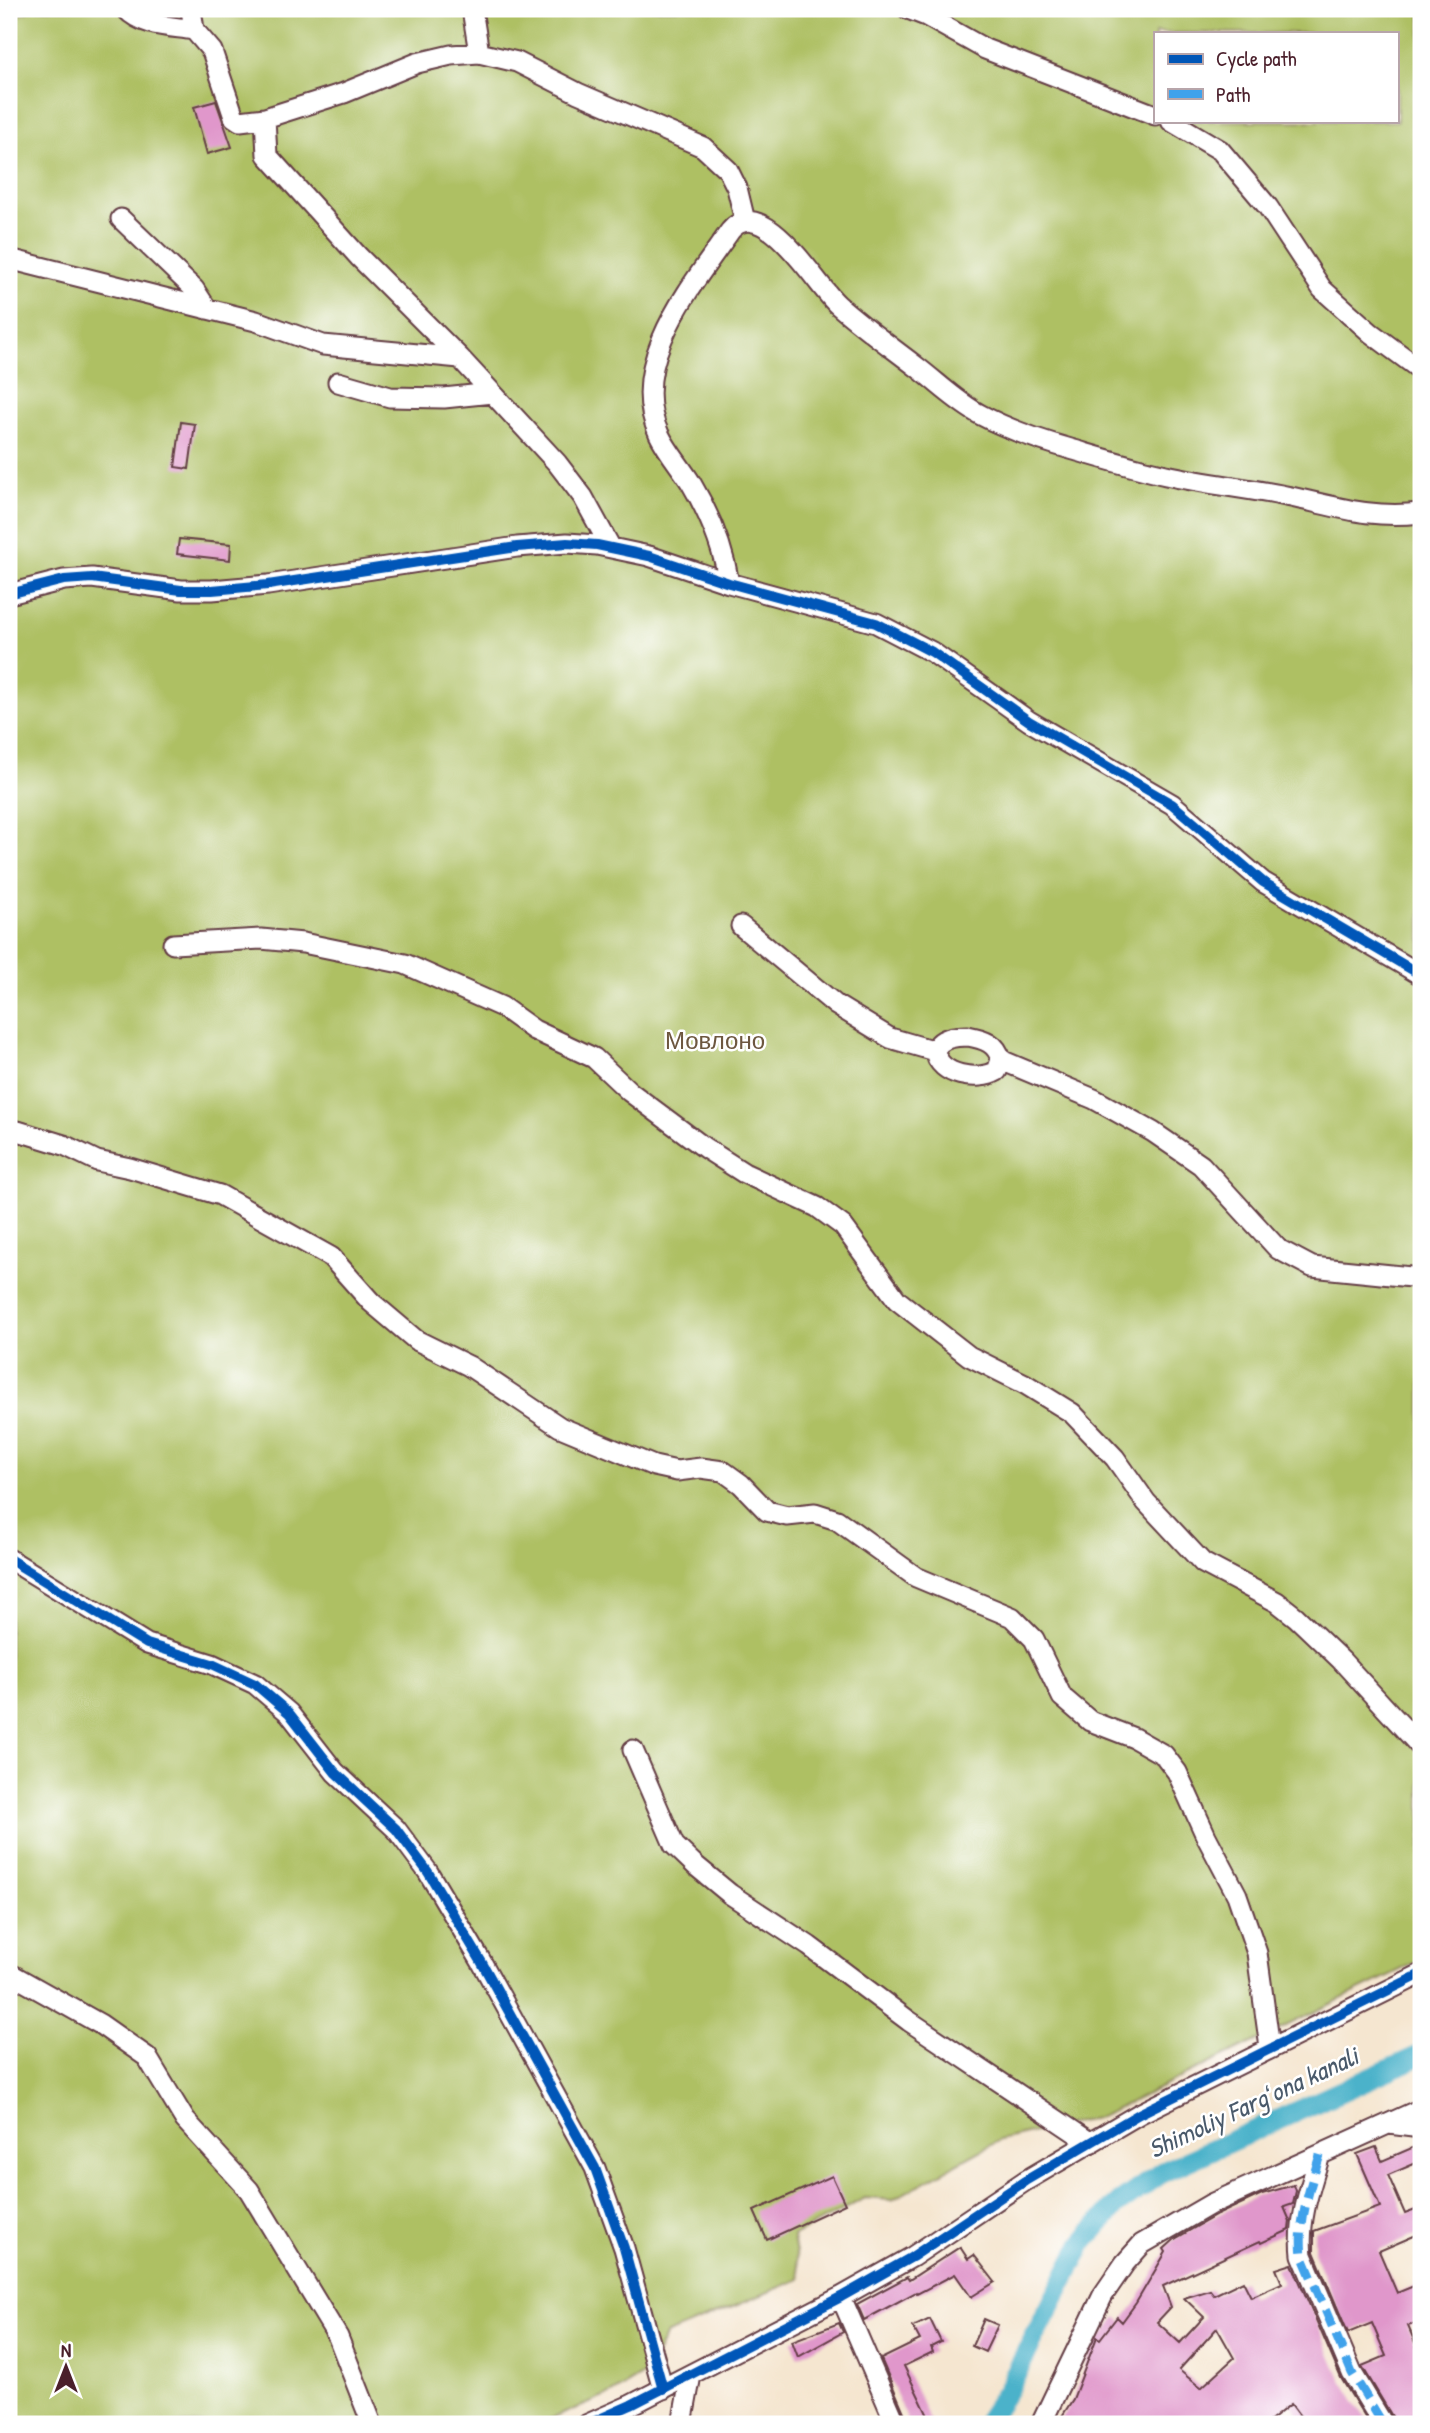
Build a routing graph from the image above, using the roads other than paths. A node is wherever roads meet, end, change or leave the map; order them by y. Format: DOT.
graph roads {
  1 [pos="127,9"];
  2 [pos="191,9"];
  3 [pos="472,9"];
  4 [pos="908,9"];
  5 [pos="194,30"];
  6 [pos="479,53"];
  7 [pos="1154,115"];
  8 [pos="265,118"];
  9 [pos="1173,122"];
  10 [pos="121,219"];
  11 [pos="745,221"];
  12 [pos="9,259"];
  13 [pos="207,309"];
  14 [pos="460,358"];
  15 [pos="1421,370"];
  16 [pos="338,382"];
  17 [pos="492,393"];
  18 [pos="1421,513"];
  19 [pos="611,548"];
  20 [pos="729,583"];
  21 [pos="9,594"];
  22 [pos="741,926"];
  23 [pos="173,944"];
  24 [pos="1421,975"];
  25 [pos="935,1051"];
  26 [pos="1001,1060"];
  27 [pos="18,1131"];
  28 [pos="1421,1278"];
  29 [pos="9,1559"];
  30 [pos="1421,1747"];
  31 [pos="633,1750"];
  32 [pos="9,1973"];
  33 [pos="1421,1974"];
  34 [pos="1270,2048"];
  35 [pos="1421,2109"];
  36 [pos="1388,2124"];
  37 [pos="1421,2128"];
  38 [pos="1091,2143"];
  39 [pos="1320,2155"];
  40 [pos="841,2297"];
  41 [pos="691,2375"];
  42 [pos="663,2389"];
  43 [pos="372,2424"];
  44 [pos="588,2424"];
  45 [pos="682,2424"];
  46 [pos="896,2424"];
  47 [pos="1041,2424"];
  48 [pos="1384,2424"];
  1 -- 5 [label="street"];
  2 -- 5 [label="street"];
  3 -- 6 [label="street"];
  4 -- 7 [label="street"];
  5 -- 8 [label="street"];
  6 -- 8 [label="street"];
  6 -- 11 [label="street"];
  8 -- 14 [label="street"];
  9 -- 15 [label="street"];
  10 -- 13 [label="street"];
  11 -- 18 [label="street"];
  11 -- 20 [label="street"];
  12 -- 13 [label="street"];
  13 -- 14 [label="street"];
  14 -- 17 [label="street"];
  16 -- 17 [label="street"];
  17 -- 19 [label="street"];
  19 -- 20 [label="street"];
  19 -- 21 [label="street"];
  20 -- 24 [label="street"];
  22 -- 25 [label="street"];
  23 -- 30 [label="street"];
  25 -- 26 [label="street"];
  25 -- 26 [label="street"];
  26 -- 28 [label="street"];
  27 -- 34 [label="street"];
  29 -- 42 [label="street"];
  31 -- 38 [label="street"];
  32 -- 43 [label="street"];
  33 -- 34 [label="street"];
  34 -- 38 [label="street"];
  35 -- 36 [label="street"];
  36 -- 37 [label="street"];
  36 -- 39 [label="street"];
  38 -- 40 [label="street"];
  39 -- 47 [label="street"];
  39 -- 48 [label="street"];
  40 -- 41 [label="street"];
  40 -- 46 [label="street"];
  41 -- 42 [label="street"];
  41 -- 45 [label="street"];
  42 -- 44 [label="street"];
}
